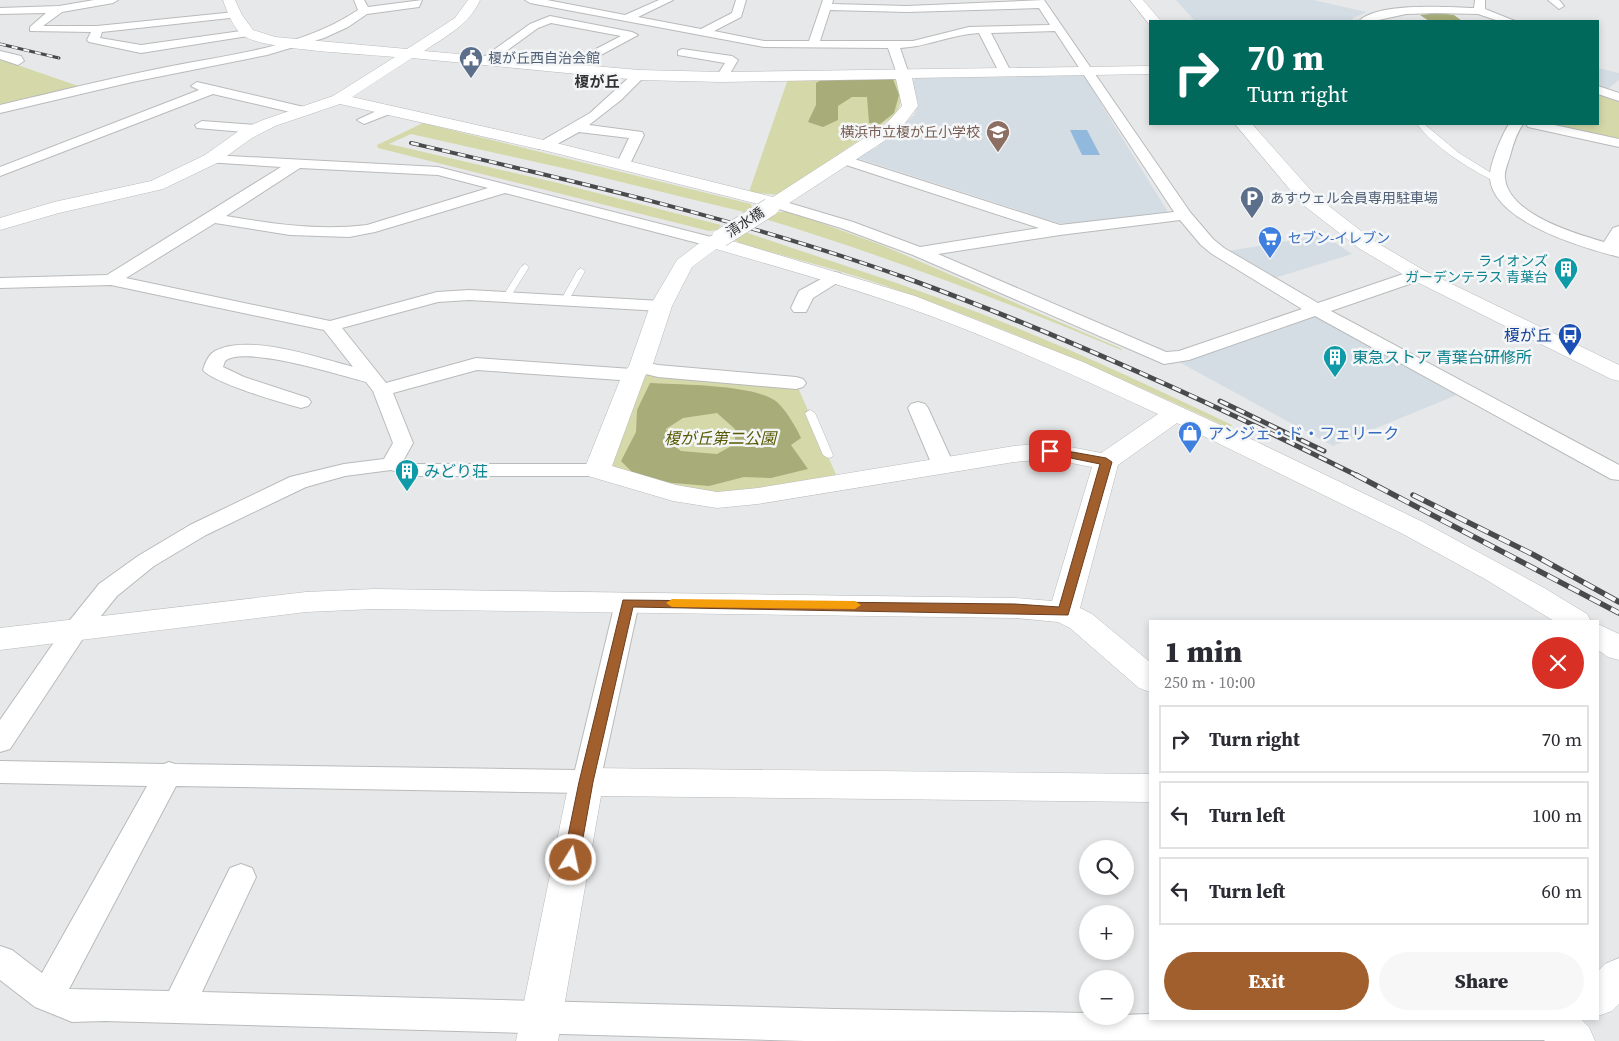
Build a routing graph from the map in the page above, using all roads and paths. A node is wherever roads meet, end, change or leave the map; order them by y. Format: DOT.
graph roads {
  1 [pos="113,0"];
  2 [pos="417,0"];
  3 [pos="474,0"];
  4 [pos="530,0"];
  5 [pos="588,0"];
  6 [pos="668,0"];
  7 [pos="741,0"];
  8 [pos="1136,0"];
  9 [pos="1389,1"];
  10 [pos="1041,3"];
  11 [pos="234,4"];
  12 [pos="827,4"];
  13 [pos="362,5"];
  14 [pos="1480,5"];
  15 [pos="570,8"];
  16 [pos="59,9"];
  17 [pos="904,9"];
  18 [pos="0,11"];
  19 [pos="1409,12"];
  20 [pos="626,18"];
  21 [pos="1153,20"];
  22 [pos="1368,20"];
  23 [pos="1507,20"];
  24 [pos="1057,28"];
  25 [pos="97,29"];
  26 [pos="983,29"];
  27 [pos="703,32"];
  28 [pos="920,32"];
  29 [pos="248,33"];
  30 [pos="935,38"];
  31 [pos="301,42"];
  32 [pos="893,45"];
  33 [pos="813,46"];
  34 [pos="682,53"];
  35 [pos="409,54"];
  36 [pos="0,55"];
  37 [pos="487,59"];
  38 [pos="18,61"];
  39 [pos="571,67"];
  40 [pos="1149,70"];
  41 [pos="1086,71"];
  42 [pos="1005,72"];
  43 [pos="150,74"];
  44 [pos="903,74"];
  45 [pos="639,75"];
  46 [pos="722,77"];
  47 [pos="211,90"];
  48 [pos="1599,90"];
  49 [pos="1619,97"];
  50 [pos="339,99"];
  51 [pos="0,109"];
  52 [pos="387,110"];
  53 [pos="303,112"];
  54 [pos="364,120"];
  55 [pos="202,125"];
  56 [pos="1245,125"];
  57 [pos="1421,125"];
  58 [pos="1515,125"];
  59 [pos="1538,125"];
  60 [pos="579,128"];
  61 [pos="257,129"];
  62 [pos="1619,143"];
  63 [pos="543,146"];
  64 [pos="211,159"];
  65 [pos="842,159"];
  66 [pos="296,164"];
  67 [pos="623,165"];
  68 [pos="0,172"];
  69 [pos="1497,179"];
  70 [pos="506,188"];
  71 [pos="772,205"];
  72 [pos="1184,215"];
  73 [pos="212,218"];
  74 [pos="0,224"];
  75 [pos="1060,230"];
  76 [pos="1619,231"];
  77 [pos="717,240"];
  78 [pos="1613,251"];
  79 [pos="919,252"];
  80 [pos="525,266"];
  81 [pos="582,271"];
  82 [pos="1418,275"];
  83 [pos="834,276"];
  84 [pos="111,280"];
  85 [pos="0,283"];
  86 [pos="508,296"];
  87 [pos="565,300"];
  88 [pos="661,306"];
  89 [pos="800,308"];
  90 [pos="1315,309"];
  91 [pos="330,326"];
  92 [pos="637,371"];
  93 [pos="1619,374"];
  94 [pos="377,384"];
  95 [pos="796,384"];
  96 [pos="301,402"];
  97 [pos="918,408"];
  98 [pos="810,413"];
  99 [pos="1174,413"];
  100 [pos="828,455"];
  101 [pos="1106,462"];
  102 [pos="391,464"];
  103 [pos="943,465"];
  104 [pos="597,470"];
  105 [pos="1619,474"];
  106 [pos="627,603"];
  107 [pos="1064,612"];
  108 [pos="1557,617"];
  109 [pos="75,631"];
  110 [pos="1599,636"];
  111 [pos="0,639"];
  112 [pos="1619,649"];
  113 [pos="1145,669"];
  114 [pos="0,741"];
  115 [pos="0,772"];
  116 [pos="168,773"];
  117 [pos="586,782"];
  118 [pos="1149,788"];
  119 [pos="241,877"];
  120 [pos="0,961"];
  121 [pos="1619,977"];
  122 [pos="47,996"];
  123 [pos="1599,996"];
  124 [pos="178,1007"];
  125 [pos="1566,1027"];
  126 [pos="539,1029"];
  127 [pos="787,1032"];
  128 [pos="1288,1037"];
  1 -- 16 [label="street"];
  2 -- 13 [label="street"];
  3 -- 35 [label="street"];
  4 -- 15 [label="street"];
  5 -- 15 [label="street"];
  6 -- 20 [label="street"];
  7 -- 27 [label="street"];
  8 -- 21 [label="street"];
  9 -- 19 [label="street"];
  10 -- 17 [label="street"];
  10 -- 24 [label="street"];
  11 -- 25 [label="street"];
  11 -- 29 [label="street"];
  12 -- 17 [label="street"];
  12 -- 33 [label="street"];
  13 -- 31 [label="street"];
  14 -- 19 [label="street"];
  14 -- 23 [label="street"];
  15 -- 20 [label="street"];
  16 -- 18 [label="street"];
  16 -- 25 [label="street"];
  19 -- 22 [label="street"];
  20 -- 27 [label="street"];
  24 -- 26 [label="street"];
  24 -- 41 [label="street"];
  25 -- 29 [label="street"];
  26 -- 30 [label="street"];
  26 -- 42 [label="street"];
  27 -- 33 [label="street"];
  28 -- 30 [label="street"];
  29 -- 31 [label="street"];
  30 -- 32 [label="street"];
  31 -- 35 [label="street"];
  31 -- 43 [label="street"];
  32 -- 33 [label="street"];
  32 -- 44 [label="street"];
  34 -- 46 [label="street"];
  35 -- 37 [label="street"];
  35 -- 50 [label="street"];
  36 -- 38 [label="street"];
  37 -- 39 [label="street"];
  37 -- 39 [label="street"];
  39 -- 45 [label="street"];
  40 -- 41 [label="street"];
  41 -- 42 [label="street"];
  41 -- 72 [label="street"];
  42 -- 44 [label="street"];
  43 -- 47 [label="street"];
  43 -- 51 [label="street"];
  44 -- 46 [label="street"];
  44 -- 65 [label="street, 清水橋"];
  45 -- 46 [label="street"];
  45 -- 60 [label="street"];
  47 -- 53 [label="street"];
  47 -- 68 [label="street"];
  48 -- 49 [label="street"];
  50 -- 52 [label="street"];
  50 -- 53 [label="street"];
  52 -- 54 [label="street"];
  52 -- 63 [label="street"];
  53 -- 61 [label="street"];
  55 -- 61 [label="street"];
  56 -- 82 [label="street"];
  57 -- 69 [label="lane"];
  58 -- 69 [label="street"];
  59 -- 62 [label="street"];
  60 -- 63 [label="street"];
  60 -- 67 [label="street"];
  61 -- 64 [label="street"];
  63 -- 67 [label="street"];
  64 -- 66 [label="street"];
  64 -- 74 [label="street"];
  65 -- 71 [label="street, 清水橋"];
  65 -- 75 [label="street"];
  66 -- 70 [label="street"];
  66 -- 73 [label="street"];
  67 -- 71 [label="street"];
  69 -- 78 [label="street"];
  70 -- 73 [label="street"];
  70 -- 77 [label="street"];
  71 -- 77 [label="street, 清水橋, bridge"];
  71 -- 79 [label="street"];
  72 -- 75 [label="street"];
  72 -- 90 [label="street"];
  73 -- 84 [label="street"];
  75 -- 79 [label="street"];
  76 -- 78 [label="street"];
  77 -- 83 [label="street"];
  77 -- 88 [label="street, 清水橋"];
  79 -- 90 [label="street"];
  80 -- 86 [label="lane"];
  81 -- 87 [label="lane"];
  82 -- 90 [label="street"];
  82 -- 93 [label="street"];
  83 -- 89 [label="street"];
  83 -- 99 [label="street"];
  84 -- 85 [label="street"];
  84 -- 91 [label="street"];
  86 -- 87 [label="street"];
  86 -- 91 [label="street"];
  87 -- 88 [label="street"];
  88 -- 92 [label="street, 清水橋"];
  90 -- 105 [label="street"];
  91 -- 94 [label="street"];
  92 -- 94 [label="street"];
  92 -- 95 [label="street"];
  92 -- 104 [label="street, 清水橋"];
  94 -- 96 [label="street"];
  94 -- 102 [label="street"];
  97 -- 103 [label="street"];
  98 -- 100 [label="lane"];
  99 -- 101 [label="street"];
  99 -- 108 [label="street"];
  101 -- 103 [label="street"];
  101 -- 107 [label="street"];
  102 -- 104 [label="street"];
  102 -- 109 [label="street"];
  103 -- 104 [label="street"];
  106 -- 107 [label="street"];
  106 -- 109 [label="street"];
  106 -- 117 [label="street"];
  107 -- 113 [label="street"];
  109 -- 111 [label="street"];
  109 -- 114 [label="street"];
  110 -- 112 [label="street"];
  115 -- 116 [label="street"];
  116 -- 117 [label="street"];
  116 -- 122 [label="street"];
  117 -- 118 [label="street"];
  117 -- 126 [label="street"];
  119 -- 124 [label="street"];
  120 -- 122 [label="street"];
  121 -- 123 [label="street"];
  122 -- 124 [label="street"];
  124 -- 126 [label="street"];
  125 -- 128 [label="street"];
  126 -- 127 [label="street"];
  127 -- 128 [label="street"];
}
